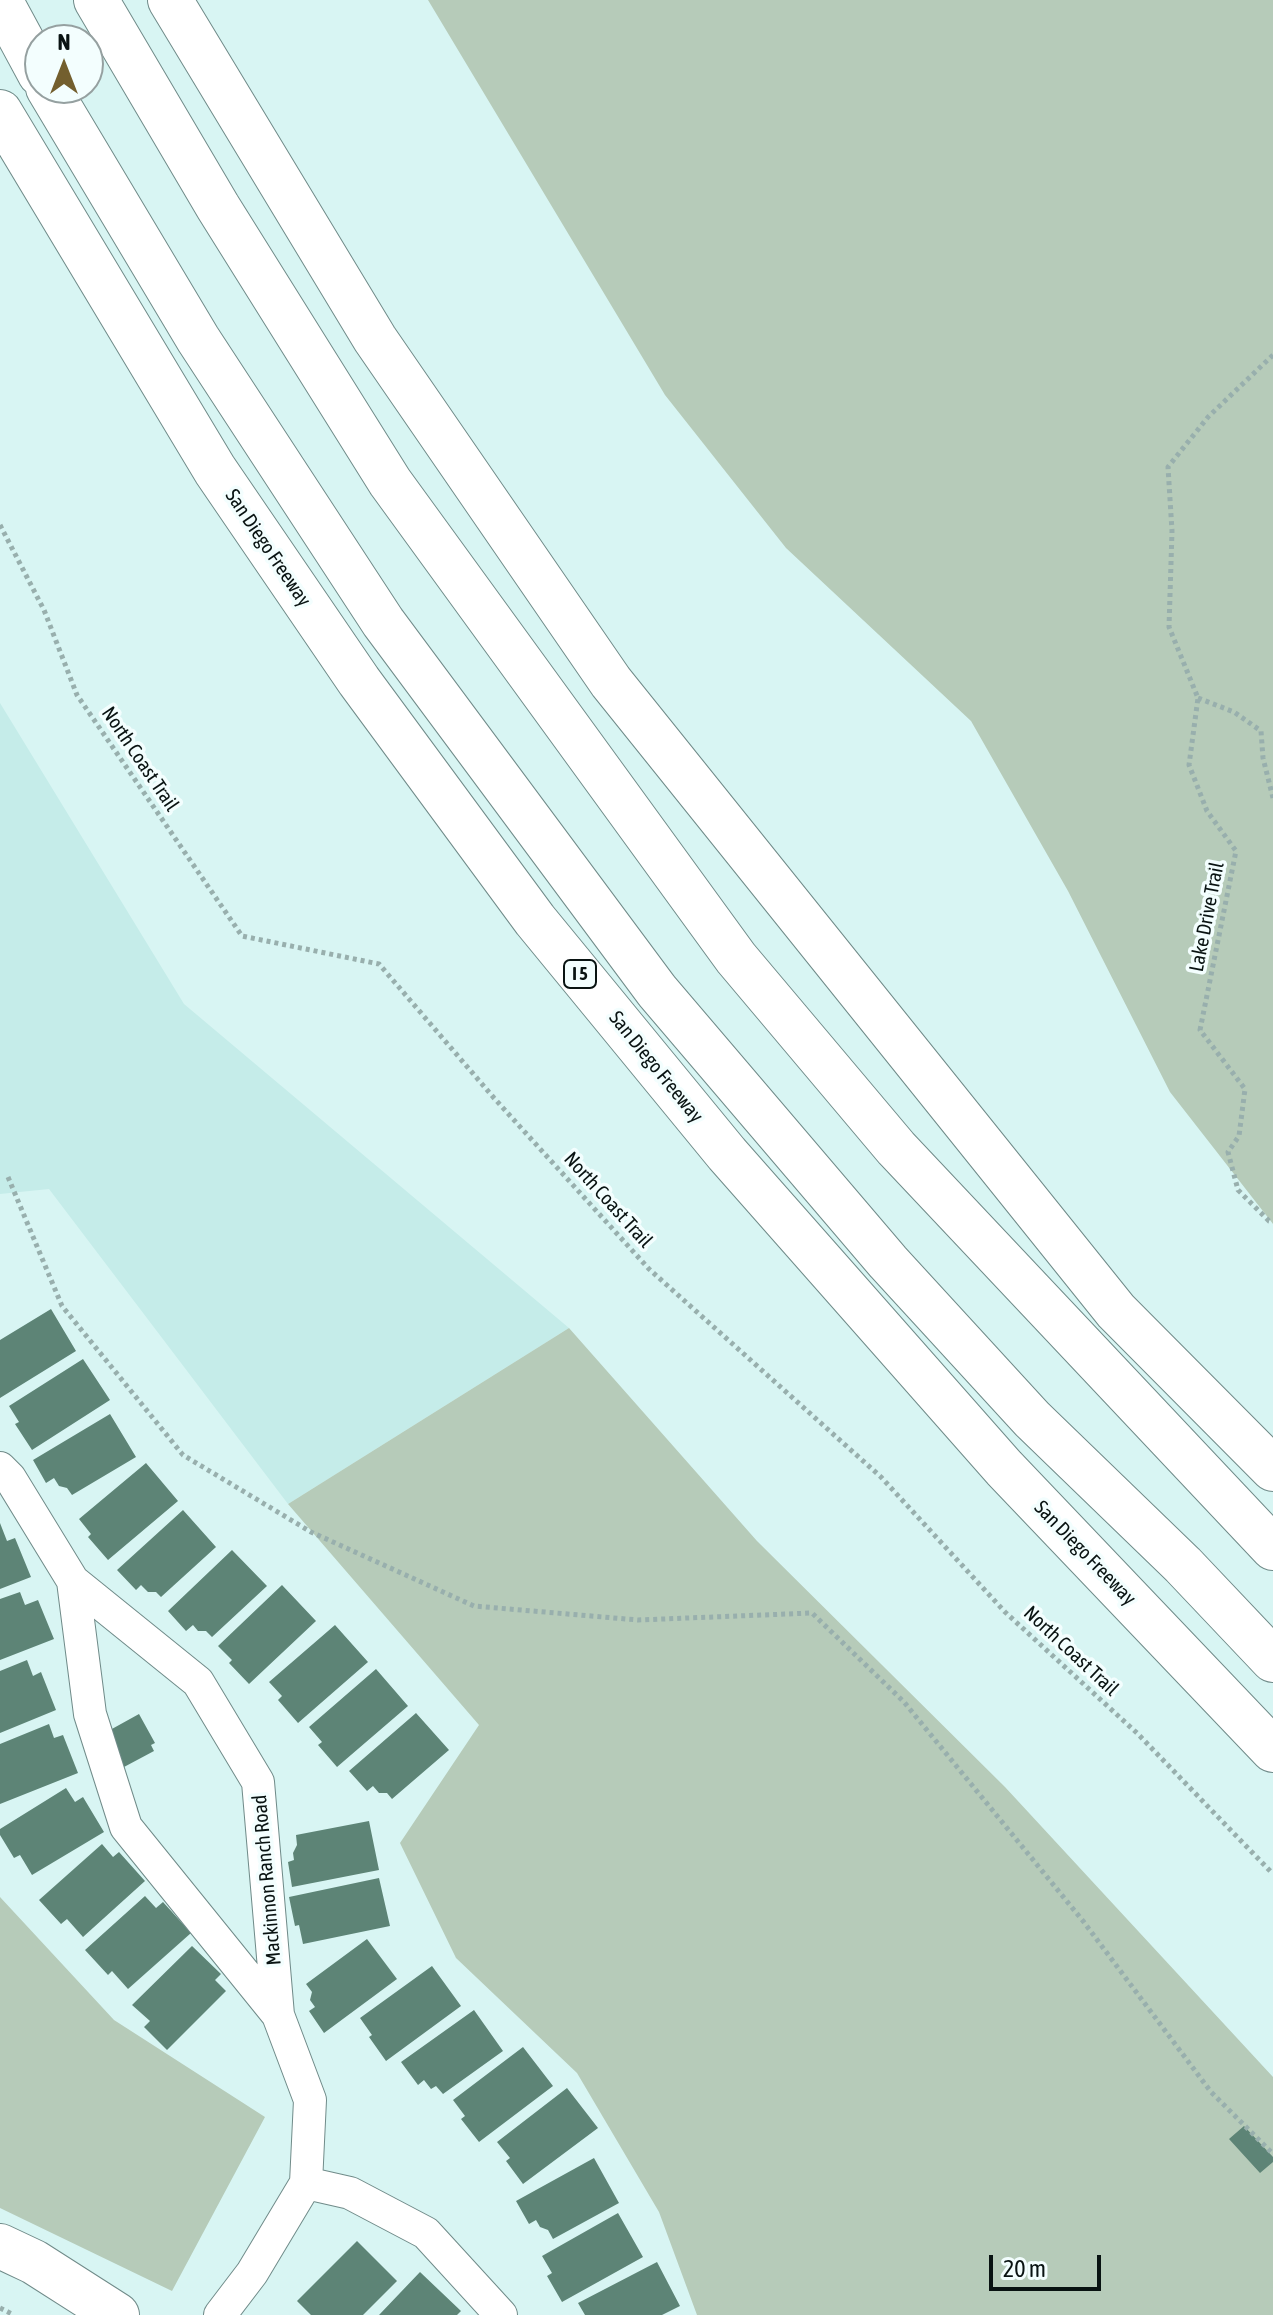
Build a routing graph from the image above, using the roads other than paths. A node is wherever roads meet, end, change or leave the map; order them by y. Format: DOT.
graph roads {
  1 [pos="0,0"];
  2 [pos="96,0"];
  3 [pos="170,0"];
  4 [pos="24,44"];
  5 [pos="58,104"];
  6 [pos="0,112"];
  7 [pos="0,1468"];
  8 [pos="1273,1469"];
  9 [pos="1273,1548"];
  10 [pos="73,1581"];
  11 [pos="1273,1660"];
  12 [pos="1273,1750"];
  13 [pos="278,2015"];
  14 [pos="306,2183"];
  15 [pos="0,2246"];
  16 [pos="117,2315"];
  17 [pos="220,2315"];
  18 [pos="501,2315"];
  1 -- 4 [label="main road"];
  2 -- 9 [label="main road"];
  3 -- 8 [label="main road"];
  5 -- 11 [label="main road"];
  6 -- 12 [label="main road, San Diego Freeway / I 5"];
  7 -- 10 [label="street, Mackinnon Ranch Road"];
  10 -- 13 [label="street, Mackinnon Ranch Road"];
  10 -- 13 [label="street, Mackinnon Ranch Road"];
  13 -- 14 [label="street, Mackinnon Ranch Road"];
  14 -- 17 [label="street, Mackinnon Ranch Road"];
  14 -- 18 [label="street"];
  15 -- 16 [label="main road"];
}
